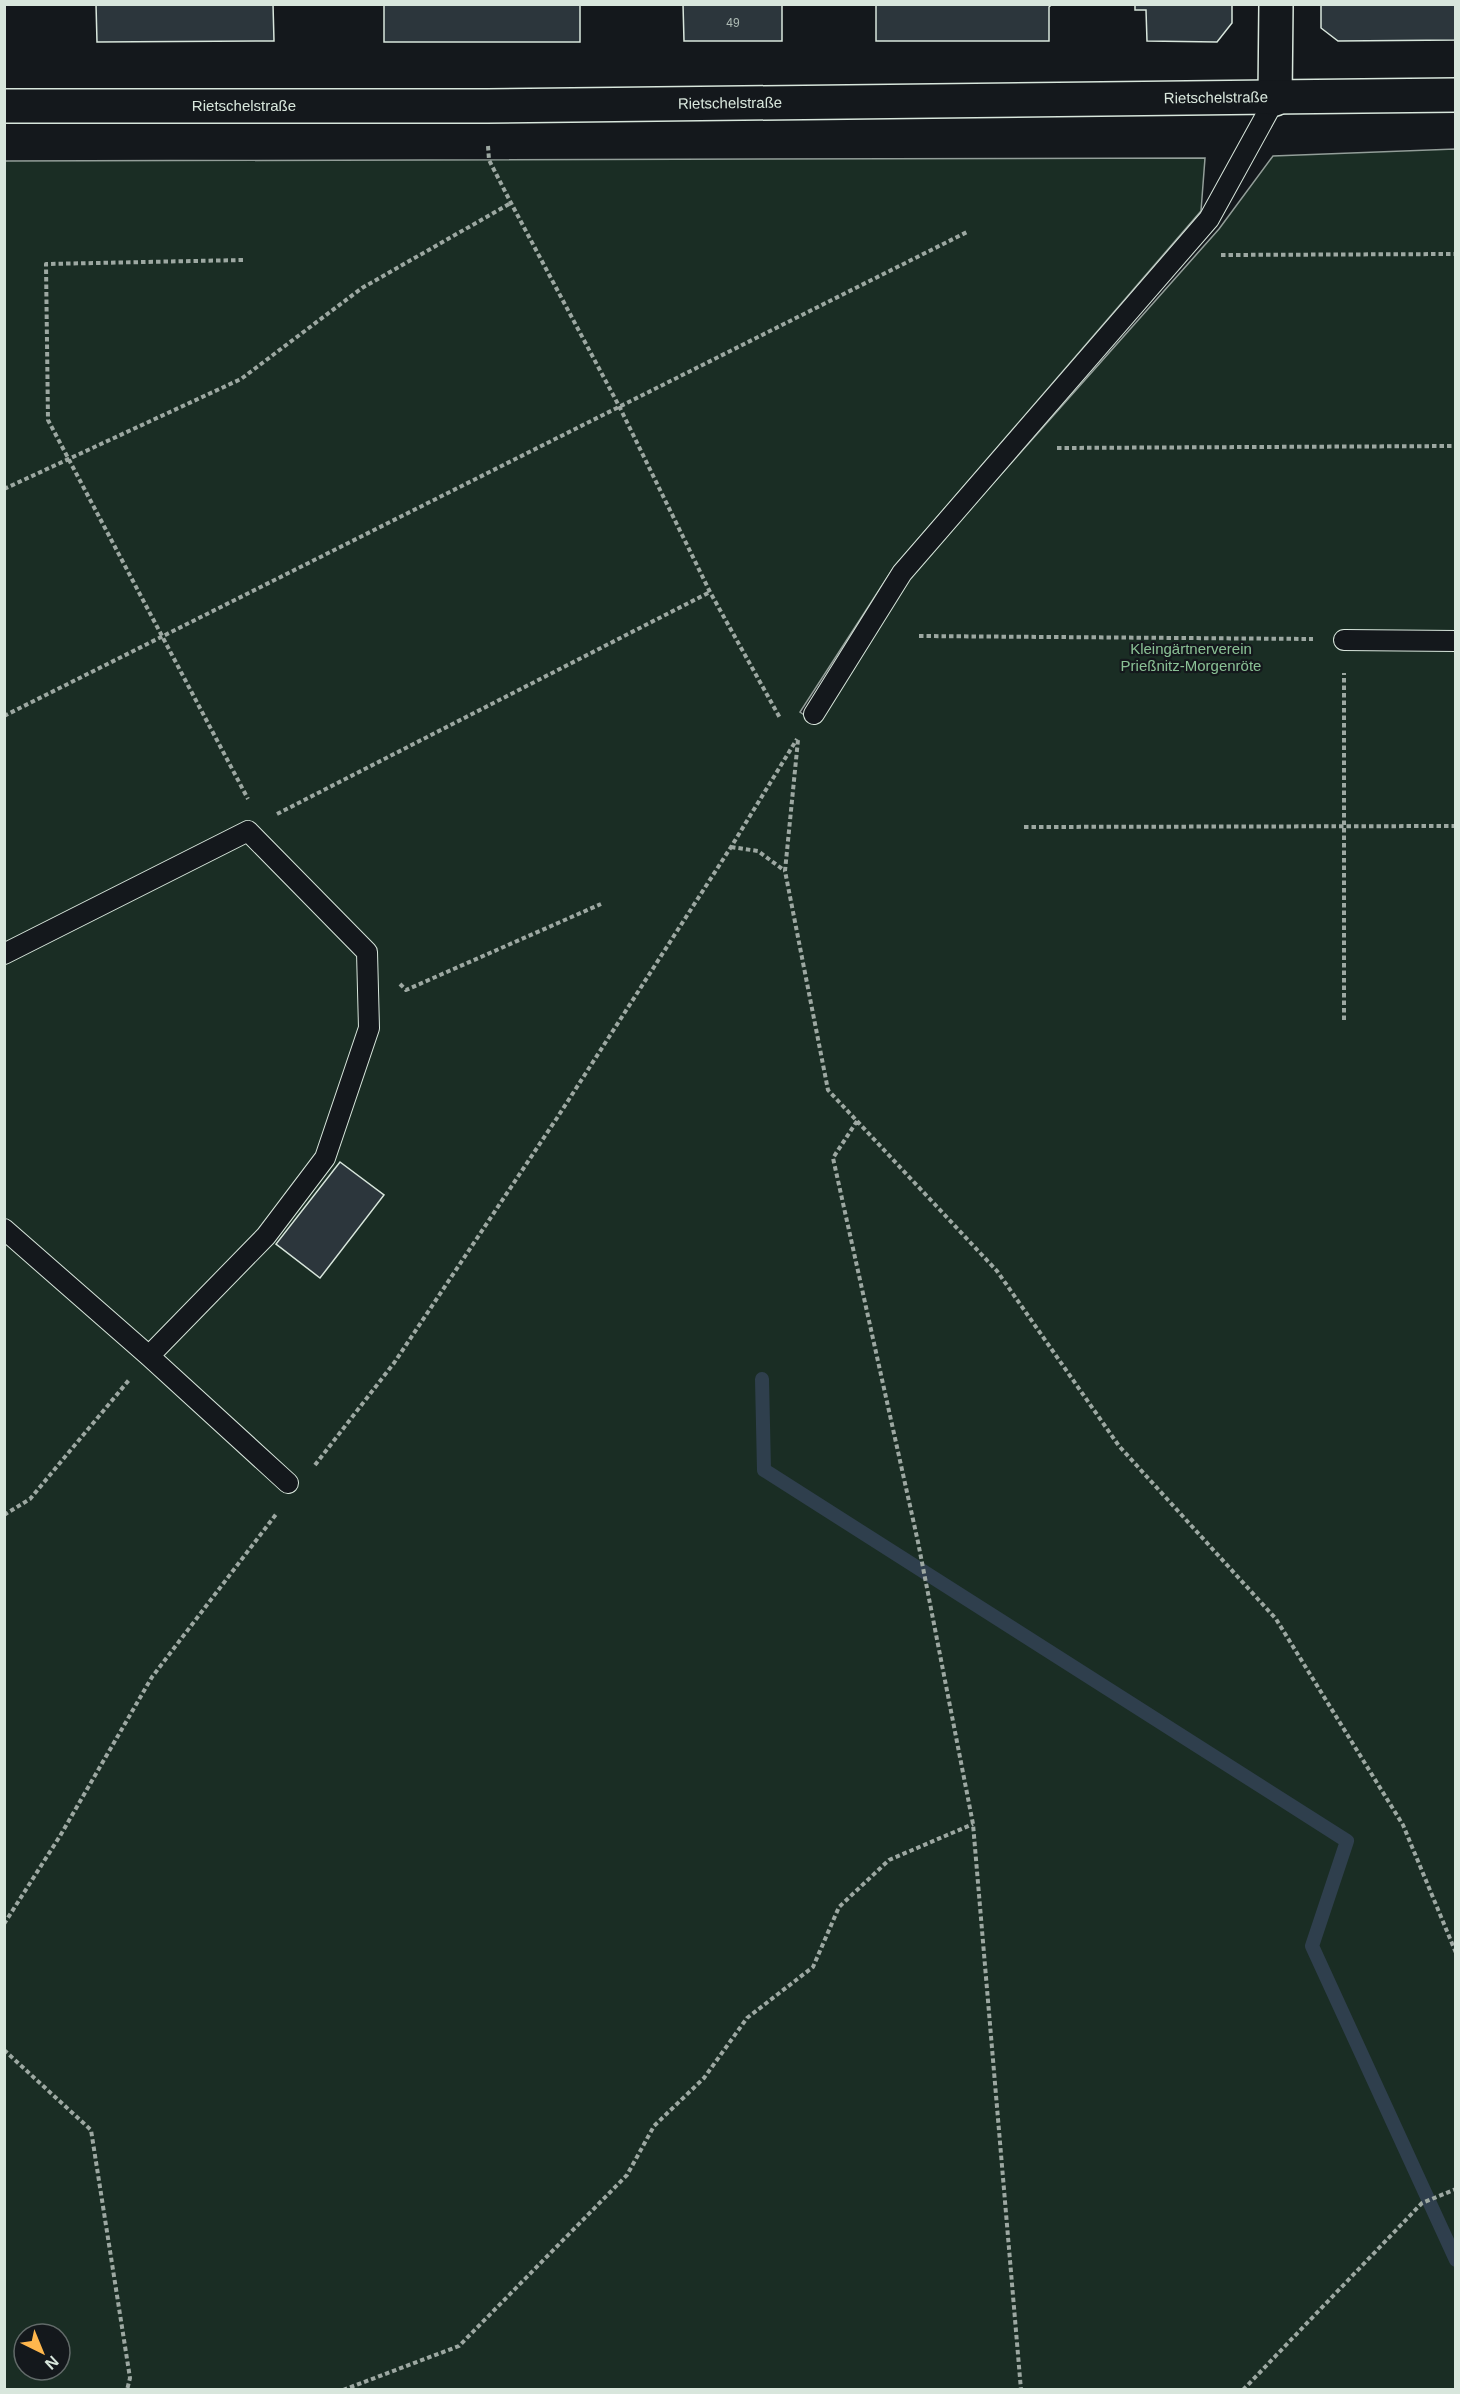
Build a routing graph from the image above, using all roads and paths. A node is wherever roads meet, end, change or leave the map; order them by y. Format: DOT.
graph roads {
  1 [pos="1276,4"];
  2 [pos="1455,95"];
  3 [pos="1275,99"];
  4 [pos="4,105"];
  5 [pos="487,106"];
  6 [pos="511,203"];
  7 [pos="969,231"];
  8 [pos="1455,254"];
  9 [pos="1178,255"];
  10 [pos="243,260"];
  11 [pos="619,406"];
  12 [pos="1455,446"];
  13 [pos="1058,448"];
  14 [pos="69,459"];
  15 [pos="4,489"];
  16 [pos="710,592"];
  17 [pos="161,635"];
  18 [pos="919,636"];
  19 [pos="1344,640"];
  20 [pos="1455,641"];
  21 [pos="814,714"];
  22 [pos="4,716"];
  23 [pos="784,724"];
  24 [pos="790,730"];
  25 [pos="798,738"];
  26 [pos="254,826"];
  27 [pos="1455,826"];
  28 [pos="1024,827"];
  29 [pos="1344,827"];
  30 [pos="731,847"];
  31 [pos="785,871"];
  32 [pos="601,904"];
  33 [pos="367,952"];
  34 [pos="4,954"];
  35 [pos="1344,1020"];
  36 [pos="857,1120"];
  37 [pos="4,1228"];
  38 [pos="149,1356"];
  39 [pos="310,1471"];
  40 [pos="288,1483"];
  41 [pos="282,1508"];
  42 [pos="4,1515"];
  43 [pos="973,1824"];
  44 [pos="4,1924"];
  45 [pos="1455,1953"];
  46 [pos="4,2050"];
  47 [pos="1455,2189"];
  48 [pos="127,2390"];
  49 [pos="343,2390"];
  50 [pos="1021,2390"];
  51 [pos="1243,2390"];
  1 -- 3 [label="street"];
  2 -- 3 [label="street, Rietschelstraße"];
  3 -- 5 [label="street, Rietschelstraße"];
  3 -- 9 [label="lane"];
  4 -- 5 [label="street, Rietschelstraße"];
  5 -- 6 [label="path"];
  6 -- 11 [label="path"];
  6 -- 14 [label="path"];
  7 -- 11 [label="path"];
  8 -- 9 [label="path"];
  9 -- 21 [label="lane"];
  10 -- 14 [label="path"];
  11 -- 16 [label="path"];
  11 -- 17 [label="path"];
  12 -- 13 [label="path"];
  14 -- 15 [label="path"];
  14 -- 17 [label="path"];
  16 -- 23 [label="path"];
  16 -- 26 [label="path"];
  17 -- 22 [label="path"];
  17 -- 26 [label="path"];
  18 -- 19 [label="path"];
  19 -- 20 [label="lane"];
  19 -- 29 [label="path"];
  21 -- 25 [label="path"];
  24 -- 25 [label="path"];
  25 -- 30 [label="path"];
  25 -- 31 [label="path"];
  26 -- 33 [label="lane"];
  26 -- 34 [label="lane"];
  27 -- 29 [label="path"];
  28 -- 29 [label="path"];
  29 -- 35 [label="path"];
  30 -- 31 [label="path"];
  30 -- 39 [label="path"];
  31 -- 36 [label="path"];
  32 -- 33 [label="path"];
  33 -- 38 [label="lane"];
  36 -- 43 [label="path"];
  36 -- 45 [label="path"];
  37 -- 38 [label="lane"];
  38 -- 40 [label="lane"];
  38 -- 42 [label="path"];
  41 -- 44 [label="path"];
  43 -- 49 [label="path"];
  43 -- 50 [label="path"];
  46 -- 48 [label="path"];
  47 -- 51 [label="path"];
}
